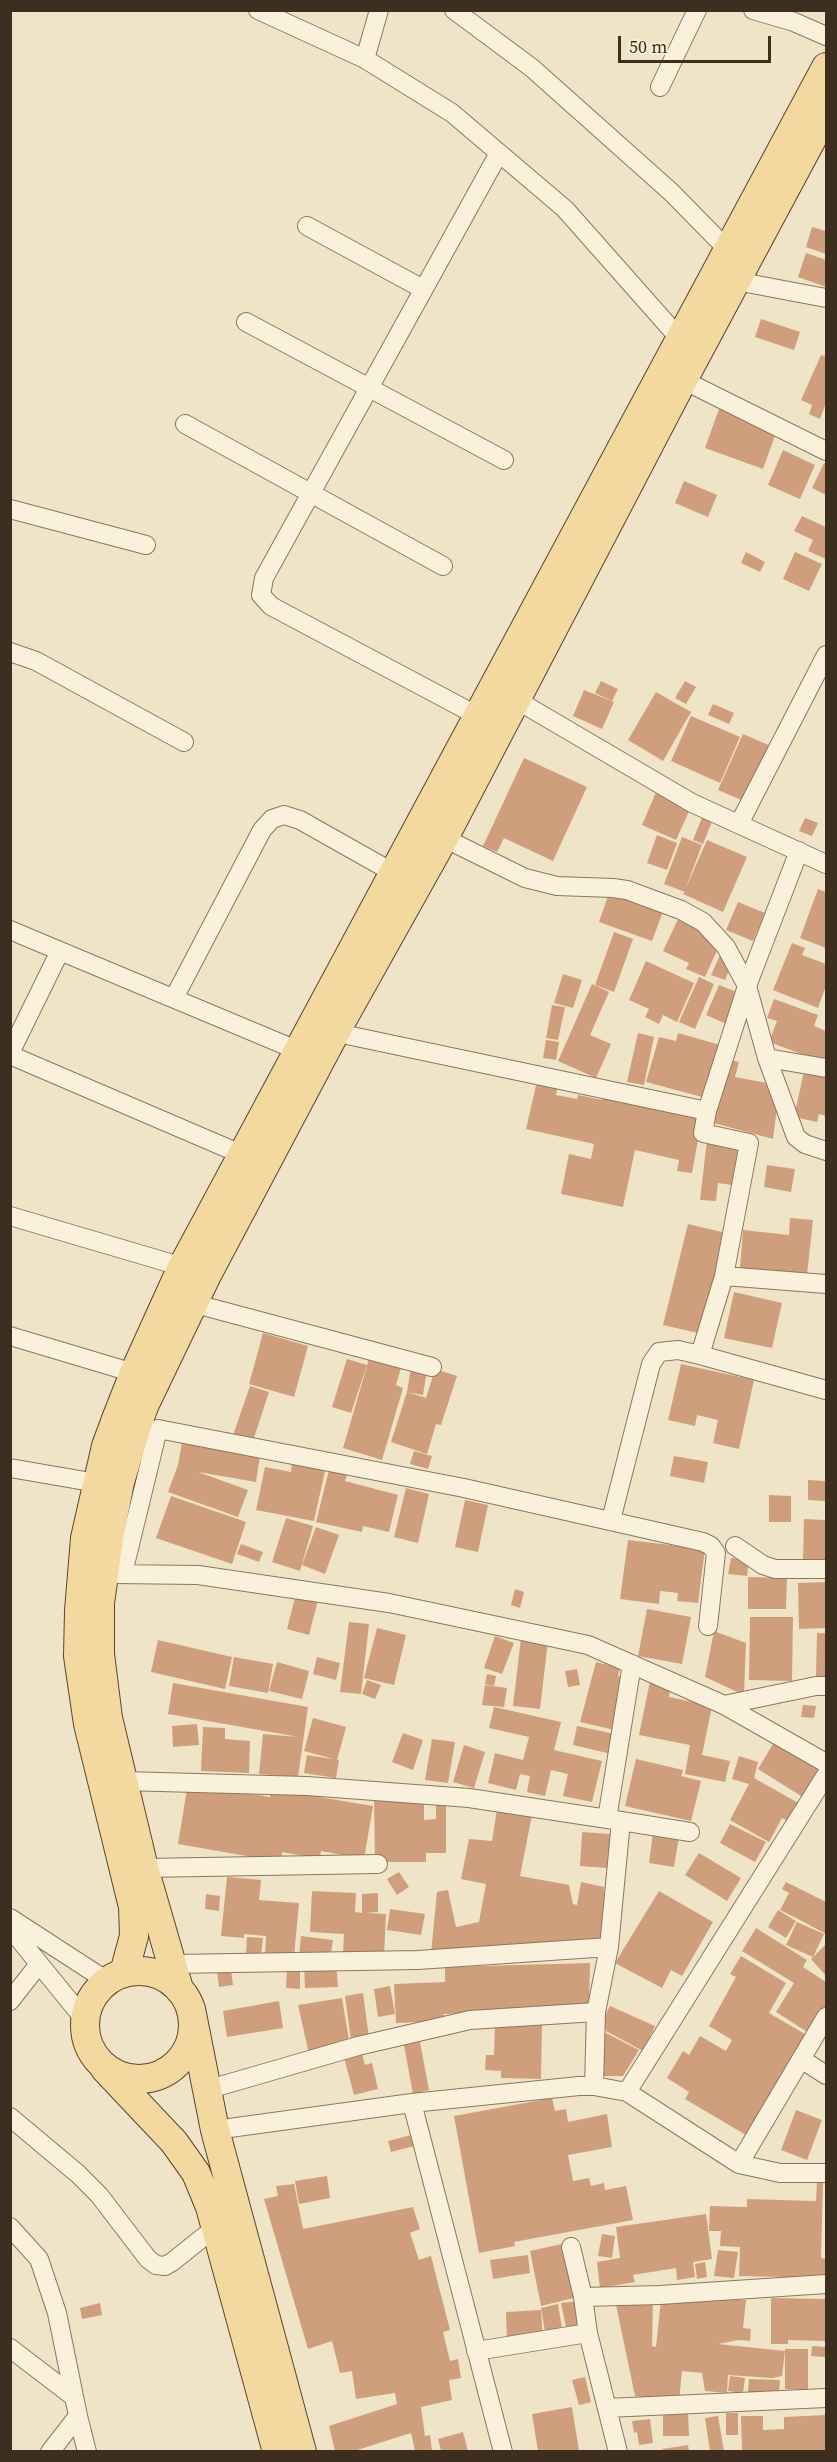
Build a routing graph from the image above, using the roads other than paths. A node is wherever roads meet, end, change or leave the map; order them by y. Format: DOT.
graph roads {
  1 [pos="258,10"];
  2 [pos="379,10"];
  3 [pos="454,10"];
  4 [pos="697,10"];
  5 [pos="753,10"];
  6 [pos="826,36"];
  7 [pos="365,59"];
  8 [pos="826,67"];
  9 [pos="660,87"];
  10 [pos="821,113"];
  11 [pos="499,153"];
  12 [pos="307,226"];
  13 [pos="728,250"];
  14 [pos="736,281"];
  15 [pos="423,289"];
  16 [pos="826,298"];
  17 [pos="246,322"];
  18 [pos="681,339"];
  19 [pos="682,380"];
  20 [pos="369,387"];
  21 [pos="185,424"];
  22 [pos="826,451"];
  23 [pos="504,460"];
  24 [pos="310,493"];
  25 [pos="10,509"];
  26 [pos="146,545"];
  27 [pos="443,566"];
  28 [pos="10,652"];
  29 [pos="826,655"];
  30 [pos="504,693"];
  31 [pos="478,716"];
  32 [pos="184,742"];
  33 [pos="739,824"];
  34 [pos="444,838"];
  35 [pos="799,851"];
  36 [pos="826,864"];
  37 [pos="394,873"];
  38 [pos="10,930"];
  39 [pos="60,951"];
  40 [pos="747,986"];
  41 [pos="174,999"];
  42 [pos="315,1037"];
  43 [pos="10,1054"];
  44 [pos="767,1058"];
  45 [pos="826,1068"];
  46 [pos="706,1111"];
  47 [pos="826,1151"];
  48 [pos="243,1155"];
  49 [pos="10,1216"];
  50 [pos="195,1271"];
  51 [pos="724,1276"];
  52 [pos="826,1284"];
  53 [pos="192,1303"];
  54 [pos="10,1336"];
  55 [pos="700,1355"];
  56 [pos="432,1367"];
  57 [pos="134,1373"];
  58 [pos="826,1390"];
  59 [pos="137,1424"];
  60 [pos="10,1468"];
  61 [pos="98,1483"];
  62 [pos="611,1520"];
  63 [pos="735,1546"];
  64 [pos="826,1569"];
  65 [pos="103,1576"];
  66 [pos="708,1626"];
  67 [pos="632,1664"];
  68 [pos="826,1686"];
  69 [pos="724,1705"];
  70 [pos="826,1763"];
  71 [pos="826,1775"];
  72 [pos="123,1780"];
  73 [pos="614,1820"];
  74 [pos="690,1832"];
  75 [pos="378,1864"];
  76 [pos="144,1868"];
  77 [pos="10,1918"];
  78 [pos="10,1928"];
  79 [pos="609,1947"];
  80 [pos="39,1964"];
  81 [pos="116,1977"];
  82 [pos="181,1987"];
  83 [pos="10,2001"];
  84 [pos="596,2012"];
  85 [pos="826,2017"];
  86 [pos="85,2019"];
  87 [pos="801,2060"];
  88 [pos="105,2068"];
  89 [pos="826,2075"];
  90 [pos="594,2086"];
  91 [pos="206,2090"];
  92 [pos="627,2092"];
  93 [pos="412,2103"];
  94 [pos="10,2117"];
  95 [pos="215,2130"];
  96 [pos="739,2164"];
  97 [pos="826,2173"];
  98 [pos="10,2227"];
  99 [pos="216,2227"];
  100 [pos="571,2247"];
  101 [pos="826,2284"];
  102 [pos="583,2297"];
  103 [pos="588,2333"];
  104 [pos="10,2348"];
  105 [pos="476,2351"];
  106 [pos="74,2397"];
  107 [pos="826,2398"];
  108 [pos="607,2408"];
  109 [pos="78,2416"];
  110 [pos="51,2451"];
  111 [pos="87,2451"];
  112 [pos="277,2451"];
  113 [pos="302,2451"];
  114 [pos="502,2451"];
  115 [pos="618,2451"];
  1 -- 7 [label="street"];
  2 -- 7 [label="street"];
  3 -- 13 [label="street"];
  4 -- 9 [label="street"];
  5 -- 6 [label="street"];
  7 -- 11 [label="street"];
  8 -- 10 [label="main road"];
  10 -- 13 [label="main road"];
  10 -- 14 [label="main road"];
  11 -- 15 [label="street"];
  11 -- 18 [label="street"];
  12 -- 15 [label="street"];
  13 -- 18 [label="main road"];
  14 -- 16 [label="street"];
  14 -- 19 [label="main road"];
  15 -- 20 [label="street"];
  17 -- 20 [label="street"];
  18 -- 30 [label="main road"];
  19 -- 22 [label="street"];
  19 -- 30 [label="main road"];
  20 -- 23 [label="street"];
  20 -- 24 [label="street"];
  21 -- 24 [label="street"];
  24 -- 27 [label="street"];
  24 -- 31 [label="street"];
  25 -- 26 [label="street"];
  28 -- 32 [label="street"];
  29 -- 33 [label="street"];
  30 -- 31 [label="main road"];
  30 -- 33 [label="street"];
  30 -- 34 [label="main road"];
  31 -- 37 [label="main road"];
  33 -- 35 [label="street"];
  34 -- 40 [label="street"];
  34 -- 42 [label="main road"];
  35 -- 36 [label="street"];
  35 -- 40 [label="street"];
  37 -- 41 [label="street"];
  37 -- 42 [label="main road"];
  38 -- 39 [label="street"];
  39 -- 41 [label="street"];
  39 -- 43 [label="street"];
  40 -- 44 [label="street"];
  40 -- 46 [label="street"];
  41 -- 42 [label="street"];
  42 -- 46 [label="street"];
  42 -- 48 [label="main road"];
  42 -- 50 [label="main road"];
  43 -- 48 [label="street"];
  44 -- 45 [label="street"];
  44 -- 47 [label="street"];
  46 -- 51 [label="street"];
  48 -- 50 [label="main road"];
  49 -- 50 [label="street"];
  50 -- 53 [label="main road"];
  50 -- 57 [label="main road"];
  51 -- 52 [label="street"];
  51 -- 55 [label="street"];
  53 -- 56 [label="street"];
  53 -- 59 [label="main road"];
  54 -- 57 [label="street"];
  55 -- 58 [label="street"];
  55 -- 62 [label="street"];
  57 -- 59 [label="main road"];
  59 -- 61 [label="main road"];
  59 -- 62 [label="street"];
  59 -- 65 [label="main road"];
  60 -- 61 [label="street"];
  61 -- 65 [label="main road"];
  62 -- 66 [label="street"];
  63 -- 64 [label="street"];
  65 -- 67 [label="street"];
  65 -- 72 [label="main road"];
  65 -- 81 [label="main road"];
  67 -- 69 [label="street"];
  67 -- 73 [label="street"];
  68 -- 69 [label="street"];
  69 -- 70 [label="street"];
  71 -- 92 [label="street"];
  72 -- 73 [label="street"];
  72 -- 76 [label="main road"];
  73 -- 74 [label="street"];
  73 -- 79 [label="street"];
  75 -- 76 [label="street"];
  76 -- 82 [label="main road"];
  77 -- 81 [label="street"];
  78 -- 80 [label="street"];
  79 -- 82 [label="street"];
  79 -- 84 [label="street"];
  80 -- 83 [label="street"];
  80 -- 86 [label="street"];
  81 -- 82 [label="main road"];
  81 -- 86 [label="main road"];
  82 -- 88 [label="main road"];
  82 -- 91 [label="main road"];
  84 -- 90 [label="street"];
  84 -- 91 [label="street"];
  85 -- 87 [label="street"];
  86 -- 88 [label="main road"];
  87 -- 89 [label="street"];
  87 -- 96 [label="street"];
  88 -- 99 [label="main road"];
  90 -- 92 [label="street"];
  90 -- 93 [label="street"];
  91 -- 95 [label="main road"];
  92 -- 96 [label="street"];
  93 -- 95 [label="street"];
  93 -- 105 [label="street"];
  94 -- 99 [label="street"];
  95 -- 113 [label="main road"];
  96 -- 97 [label="street"];
  98 -- 106 [label="street"];
  99 -- 112 [label="main road"];
  100 -- 102 [label="street"];
  101 -- 102 [label="street"];
  102 -- 103 [label="street"];
  103 -- 105 [label="street"];
  103 -- 108 [label="street"];
  104 -- 106 [label="street"];
  105 -- 114 [label="street"];
  106 -- 109 [label="street"];
  107 -- 108 [label="street"];
  108 -- 115 [label="street"];
  109 -- 110 [label="street"];
  109 -- 111 [label="street"];
}
